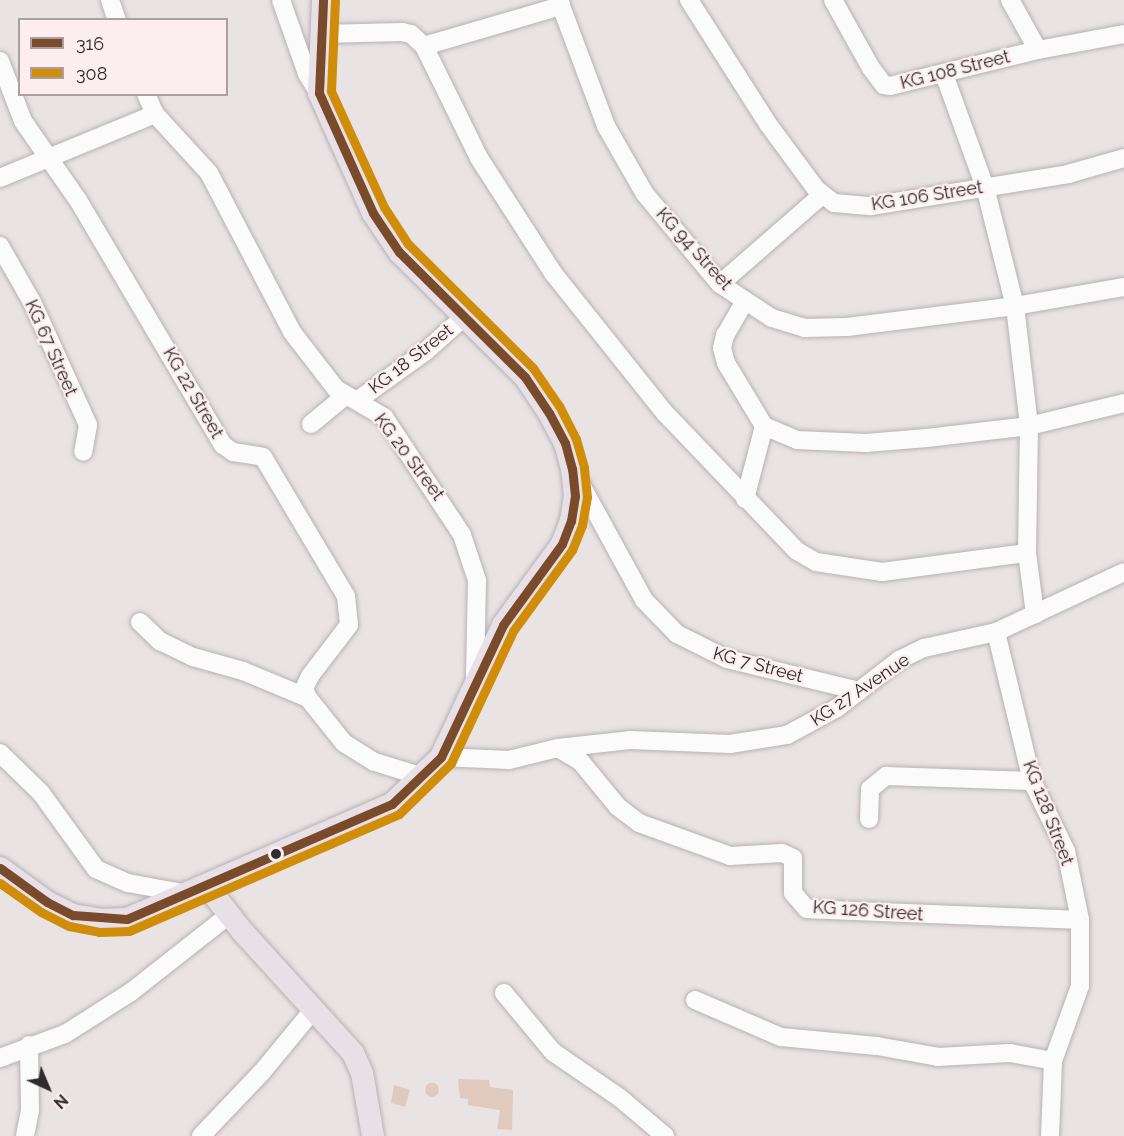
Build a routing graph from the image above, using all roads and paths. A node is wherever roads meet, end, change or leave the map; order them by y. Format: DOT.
graph roads {
  1 [pos="110,0"];
  2 [pos="281,0"];
  3 [pos="323,0"];
  4 [pos="689,0"];
  5 [pos="832,0"];
  6 [pos="1010,0"];
  7 [pos="561,3"];
  8 [pos="116,18"];
  9 [pos="321,34"];
  10 [pos="1124,34"];
  11 [pos="424,46"];
  12 [pos="1038,50"];
  13 [pos="0,61"];
  14 [pos="944,74"];
  15 [pos="319,93"];
  16 [pos="147,96"];
  17 [pos="155,114"];
  18 [pos="46,157"];
  19 [pos="1124,158"];
  20 [pos="0,178"];
  21 [pos="985,187"];
  22 [pos="822,195"];
  23 [pos="0,246"];
  24 [pos="4,267"];
  25 [pos="720,284"];
  26 [pos="1124,287"];
  27 [pos="745,301"];
  28 [pos="1015,306"];
  29 [pos="464,317"];
  30 [pos="352,398"];
  31 [pos="1124,403"];
  32 [pos="311,424"];
  33 [pos="764,426"];
  34 [pos="1029,426"];
  35 [pos="82,452"];
  36 [pos="572,469"];
  37 [pos="745,499"];
  38 [pos="1027,553"];
  39 [pos="1124,572"];
  40 [pos="1035,614"];
  41 [pos="140,622"];
  42 [pos="996,632"];
  43 [pos="475,677"];
  44 [pos="859,691"];
  45 [pos="308,698"];
  46 [pos="558,748"];
  47 [pos="0,753"];
  48 [pos="441,757"];
  49 [pos="423,777"];
  50 [pos="1032,780"];
  51 [pos="869,819"];
  52 [pos="0,868"];
  53 [pos="198,890"];
  54 [pos="229,915"];
  55 [pos="1080,920"];
  56 [pos="504,993"];
  57 [pos="695,1000"];
  58 [pos="314,1009"];
  59 [pos="29,1045"];
  60 [pos="0,1058"];
  61 [pos="1053,1061"];
  62 [pos="25,1136"];
  63 [pos="201,1136"];
  64 [pos="373,1136"];
  65 [pos="665,1136"];
  66 [pos="1050,1136"];
  1 -- 8 [label="street"];
  2 -- 15 [label="street"];
  3 -- 9 [label="main road"];
  4 -- 22 [label="street"];
  5 -- 14 [label="street, KG 108 Street"];
  6 -- 12 [label="street"];
  7 -- 11 [label="street"];
  7 -- 25 [label="street, KG 94 Street"];
  9 -- 11 [label="street"];
  9 -- 15 [label="main road"];
  10 -- 12 [label="street, KG 108 Street"];
  11 -- 37 [label="street"];
  12 -- 14 [label="street, KG 108 Street"];
  13 -- 18 [label="street, KG 22 Street"];
  14 -- 21 [label="street"];
  15 -- 29 [label="main road"];
  16 -- 17 [label="street, KG 20 Street"];
  17 -- 18 [label="street"];
  17 -- 30 [label="street, KG 20 Street"];
  18 -- 20 [label="street"];
  18 -- 45 [label="street, KG 22 Street"];
  19 -- 21 [label="street, KG 106 Street"];
  21 -- 22 [label="street, KG 106 Street"];
  21 -- 28 [label="street"];
  22 -- 25 [label="street"];
  23 -- 24 [label="street, KG 67 Street"];
  24 -- 35 [label="street, KG 67 Street"];
  25 -- 27 [label="street, KG 94 Street"];
  26 -- 28 [label="street, KG 94 Street"];
  27 -- 28 [label="street, KG 94 Street"];
  27 -- 33 [label="street"];
  28 -- 34 [label="street"];
  29 -- 30 [label="street, KG 18 Street"];
  29 -- 36 [label="main road"];
  30 -- 32 [label="street, KG 18 Street"];
  30 -- 43 [label="street, KG 20 Street"];
  31 -- 34 [label="street"];
  33 -- 34 [label="street"];
  33 -- 37 [label="street"];
  34 -- 38 [label="street"];
  36 -- 43 [label="main road"];
  36 -- 44 [label="street, KG 7 Street"];
  37 -- 38 [label="street"];
  38 -- 40 [label="street"];
  39 -- 40 [label="street, KG 27 Avenue"];
  40 -- 42 [label="street, KG 27 Avenue"];
  41 -- 45 [label="street"];
  42 -- 44 [label="street, KG 27 Avenue"];
  42 -- 50 [label="street, KG 128 Street"];
  43 -- 48 [label="main road"];
  44 -- 46 [label="street, KG 27 Avenue"];
  45 -- 49 [label="street"];
  46 -- 48 [label="street, KG 27 Avenue"];
  46 -- 55 [label="street, KG 126 Street"];
  47 -- 53 [label="street"];
  48 -- 49 [label="main road"];
  49 -- 53 [label="main road"];
  50 -- 51 [label="street"];
  50 -- 55 [label="street, KG 128 Street"];
  52 -- 53 [label="main road"];
  53 -- 54 [label="main road"];
  54 -- 58 [label="main road"];
  54 -- 59 [label="street"];
  55 -- 61 [label="street, KG 128 Street"];
  56 -- 65 [label="street"];
  57 -- 61 [label="street"];
  58 -- 63 [label="street"];
  58 -- 64 [label="main road"];
  59 -- 60 [label="street"];
  59 -- 62 [label="street"];
  61 -- 66 [label="street, KG 128 Street"];
}
